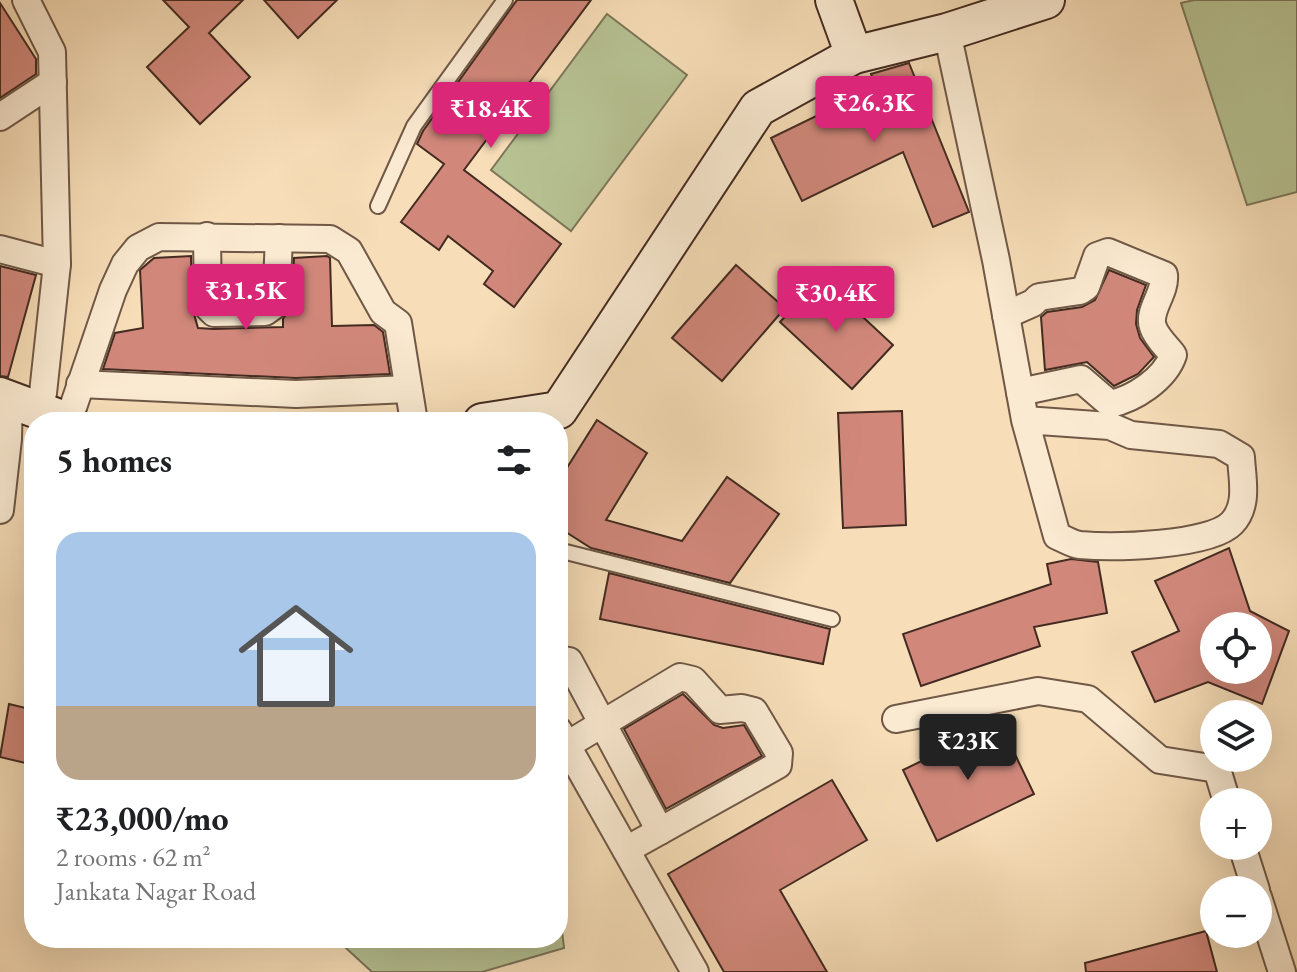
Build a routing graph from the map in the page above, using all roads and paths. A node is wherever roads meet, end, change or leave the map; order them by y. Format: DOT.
graph roads {
  1 [pos="26,0"];
  2 [pos="505,0"];
  3 [pos="834,0"];
  4 [pos="1046,0"];
  5 [pos="947,32"];
  6 [pos="854,55"];
  7 [pos="53,82"];
  8 [pos="0,117"];
  9 [pos="378,206"];
  10 [pos="207,236"];
  11 [pos="279,238"];
  12 [pos="0,249"];
  13 [pos="57,264"];
  14 [pos="1006,315"];
  15 [pos="80,384"];
  16 [pos="408,389"];
  17 [pos="1020,392"];
  18 [pos="37,410"];
  19 [pos="412,412"];
  20 [pos="560,412"];
  21 [pos="1025,420"];
  22 [pos="24,423"];
  23 [pos="0,510"];
  24 [pos="568,553"];
  25 [pos="832,619"];
  26 [pos="568,661"];
  27 [pos="590,699"];
  28 [pos="568,712"];
  29 [pos="896,719"];
  30 [pos="602,723"];
  31 [pos="568,736"];
  32 [pos="615,747"];
  33 [pos="568,749"];
  34 [pos="579,769"];
  35 [pos="1223,788"];
  36 [pos="660,831"];
  37 [pos="626,850"];
  38 [pos="1272,941"];
  39 [pos="695,972"];
  40 [pos="1282,972"];
  1 -- 7 [label="street"];
  2 -- 9 [label="lane"];
  3 -- 6 [label="street"];
  4 -- 5 [label="street"];
  5 -- 6 [label="street"];
  5 -- 14 [label="street"];
  6 -- 20 [label="street"];
  7 -- 8 [label="street"];
  7 -- 13 [label="street"];
  10 -- 11 [label="street"];
  10 -- 11 [label="street"];
  10 -- 15 [label="street"];
  11 -- 16 [label="street"];
  12 -- 13 [label="street"];
  13 -- 18 [label="street"];
  14 -- 17 [label="street"];
  14 -- 17 [label="street"];
  15 -- 16 [label="street"];
  15 -- 18 [label="street"];
  16 -- 19 [label="street"];
  17 -- 21 [label="street"];
  21 -- 21 [label="street"];
  22 -- 23 [label="street"];
  24 -- 25 [label="lane"];
  26 -- 27 [label="street"];
  27 -- 28 [label="street"];
  27 -- 30 [label="street"];
  29 -- 35 [label="street"];
  30 -- 31 [label="street"];
  30 -- 32 [label="street"];
  30 -- 36 [label="street"];
  32 -- 34 [label="street"];
  32 -- 36 [label="street"];
  33 -- 34 [label="street"];
  34 -- 37 [label="street"];
  36 -- 37 [label="street"];
  37 -- 39 [label="street"];
  38 -- 40 [label="street"];
}
